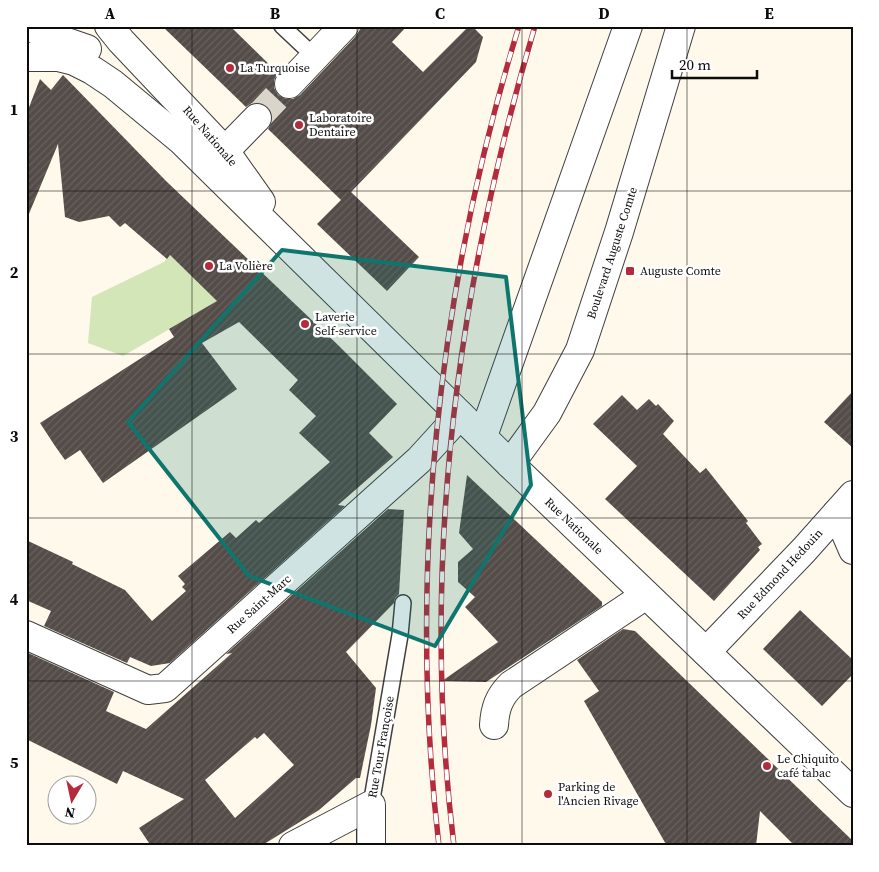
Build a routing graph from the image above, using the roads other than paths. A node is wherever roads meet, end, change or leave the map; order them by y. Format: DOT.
graph roads {
  1 [pos="28,26"];
  2 [pos="109,26"];
  3 [pos="282,26"];
  4 [pos="344,26"];
  5 [pos="628,26"];
  6 [pos="681,26"];
  7 [pos="26,57"];
  8 [pos="315,57"];
  9 [pos="289,84"];
  10 [pos="257,118"];
  11 [pos="182,141"];
  12 [pos="216,159"];
  13 [pos="460,415"];
  14 [pos="482,436"];
  15 [pos="510,464"];
  16 [pos="845,504"];
  17 [pos="853,550"];
  18 [pos="646,595"];
  19 [pos="403,603"];
  20 [pos="26,635"];
  21 [pos="706,652"];
  22 [pos="494,725"];
  23 [pos="853,792"];
  24 [pos="371,805"];
  25 [pos="293,846"];
  26 [pos="371,846"];
  1 -- 11 [label="street, Rue Nationale"];
  2 -- 12 [label="street, Rue Nationale"];
  3 -- 8 [label="lane"];
  4 -- 8 [label="street"];
  5 -- 14 [label="street"];
  6 -- 15 [label="street, Boulevard Auguste Comte"];
  7 -- 11 [label="street, Rue Nationale"];
  8 -- 9 [label="street"];
  10 -- 12 [label="street"];
  11 -- 12 [label="street, Rue Nationale"];
  12 -- 13 [label="street, Rue Nationale"];
  13 -- 14 [label="street, Rue Nationale"];
  13 -- 20 [label="street, Rue Saint-Marc"];
  14 -- 15 [label="street, Rue Nationale"];
  15 -- 18 [label="street, Rue Nationale"];
  16 -- 17 [label="street"];
  16 -- 21 [label="street, Rue Edmond Hedouin"];
  18 -- 21 [label="street, Rue Nationale"];
  18 -- 22 [label="street"];
  19 -- 24 [label="lane, Rue Tour Françoise"];
  21 -- 23 [label="street, Rue Nationale"];
  24 -- 25 [label="street, Rue Tour Françoise"];
  24 -- 26 [label="street"];
}
